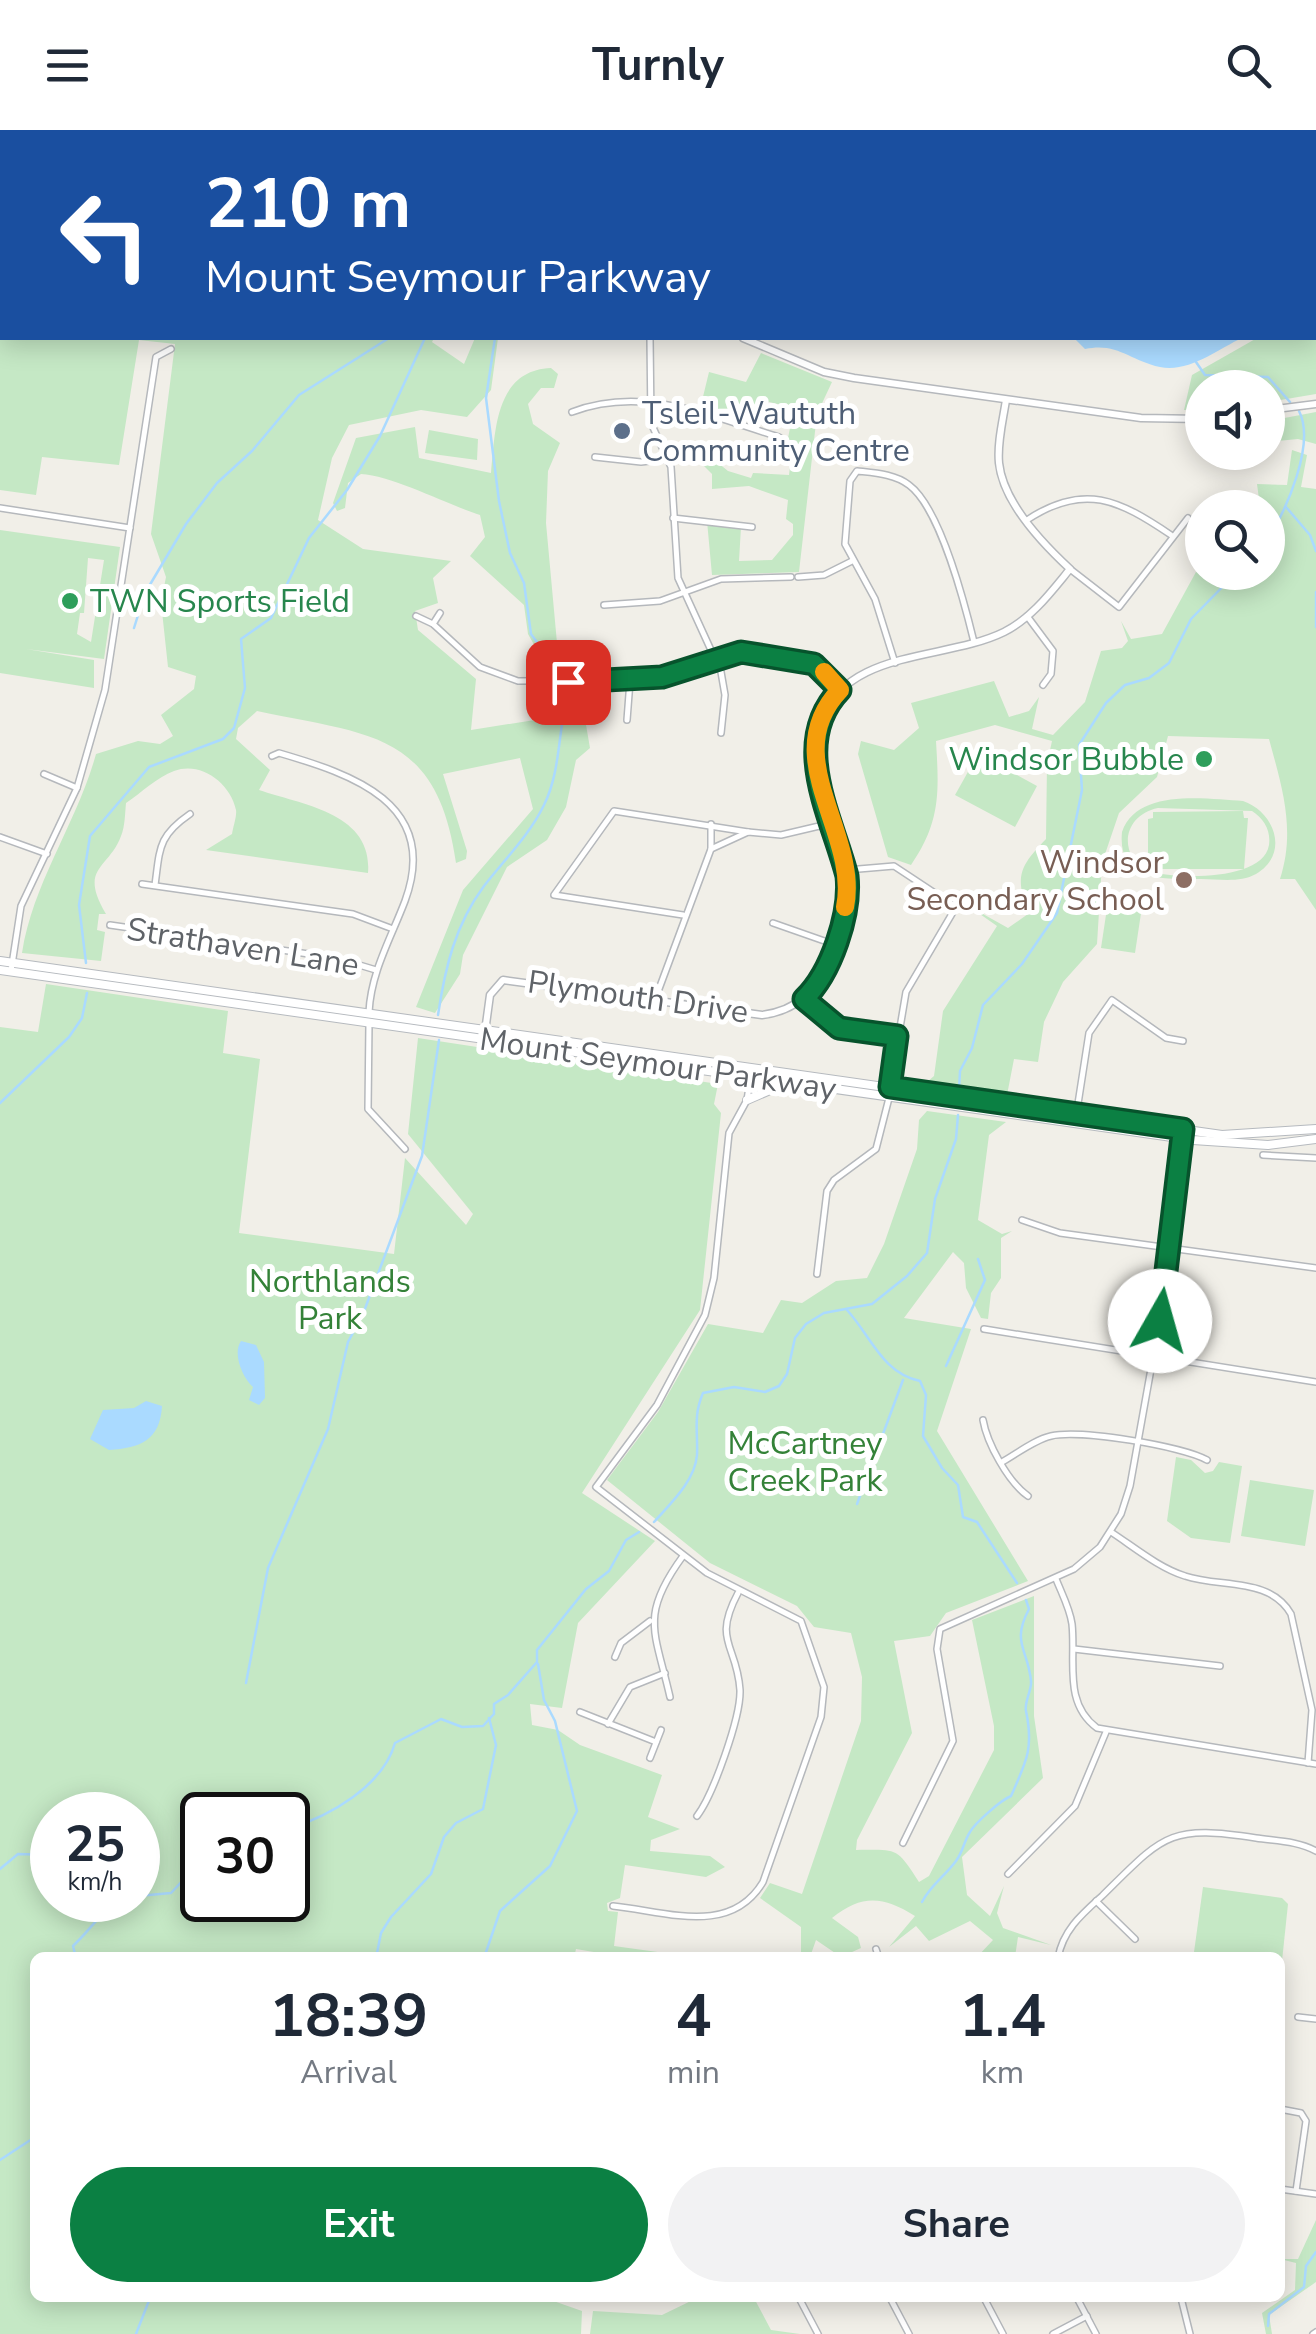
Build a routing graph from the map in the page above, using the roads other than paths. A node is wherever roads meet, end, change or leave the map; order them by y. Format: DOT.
graph roads {
  1 [pos="650,340"];
  2 [pos="748,340"];
  3 [pos="171,349"];
  4 [pos="1006,400"];
  5 [pos="653,401"];
  6 [pos="1316,404"];
  7 [pos="1285,408"];
  8 [pos="572,412"];
  9 [pos="1185,421"];
  10 [pos="779,437"];
  11 [pos="595,457"];
  12 [pos="668,458"];
  13 [pos="0,508"];
  14 [pos="673,518"];
  15 [pos="1027,520"];
  16 [pos="1185,521"];
  17 [pos="752,527"];
  18 [pos="130,528"];
  19 [pos="1172,535"];
  20 [pos="852,560"];
  21 [pos="1070,568"];
  22 [pos="683,593"];
  23 [pos="604,605"];
  24 [pos="440,613"];
  25 [pos="416,616"];
  26 [pos="1027,616"];
  27 [pos="433,624"];
  28 [pos="974,642"];
  29 [pos="715,658"];
  30 [pos="895,664"];
  31 [pos="630,681"];
  32 [pos="1044,685"];
  33 [pos="840,690"];
  34 [pos="627,720"];
  35 [pos="721,734"];
  36 [pos="272,756"];
  37 [pos="44,774"];
  38 [pos="76,788"];
  39 [pos="190,814"];
  40 [pos="832,823"];
  41 [pos="711,824"];
  42 [pos="748,832"];
  43 [pos="0,837"];
  44 [pos="711,849"];
  45 [pos="47,854"];
  46 [pos="846,870"];
  47 [pos="142,884"];
  48 [pos="155,885"];
  49 [pos="683,916"];
  50 [pos="773,922"];
  51 [pos="110,925"];
  52 [pos="394,929"];
  53 [pos="833,944"];
  54 [pos="0,961"];
  55 [pos="11,966"];
  56 [pos="0,970"];
  57 [pos="376,970"];
  58 [pos="656,997"];
  59 [pos="804,999"];
  60 [pos="369,1018"];
  61 [pos="485,1034"];
  62 [pos="897,1036"];
  63 [pos="1183,1040"];
  64 [pos="751,1073"];
  65 [pos="787,1084"];
  66 [pos="890,1092"];
  67 [pos="747,1100"];
  68 [pos="1076,1118"];
  69 [pos="1316,1129"];
  70 [pos="1182,1134"];
  71 [pos="1316,1139"];
  72 [pos="405,1148"];
  73 [pos="1263,1155"];
  74 [pos="1316,1158"];
  75 [pos="1022,1220"];
  76 [pos="1168,1246"];
  77 [pos="1316,1268"];
  78 [pos="817,1274"];
  79 [pos="984,1329"];
  80 [pos="1152,1357"];
  81 [pos="1316,1382"];
  82 [pos="983,1420"];
  83 [pos="1137,1444"];
  84 [pos="1207,1460"];
  85 [pos="1002,1462"];
  86 [pos="1028,1496"];
  87 [pos="1111,1532"];
  88 [pos="683,1555"];
  89 [pos="1056,1579"];
  90 [pos="738,1592"];
  91 [pos="652,1620"];
  92 [pos="1073,1649"];
  93 [pos="616,1657"];
  94 [pos="1220,1666"];
  95 [pos="665,1673"];
  96 [pos="670,1697"];
  97 [pos="580,1712"];
  98 [pos="608,1724"];
  99 [pos="660,1730"];
  100 [pos="1106,1732"];
  101 [pos="656,1742"];
  102 [pos="650,1758"];
  103 [pos="1312,1763"];
  104 [pos="697,1816"];
  105 [pos="903,1842"];
  106 [pos="1316,1851"];
  107 [pos="1008,1874"];
  108 [pos="1096,1901"];
  109 [pos="613,1906"];
  110 [pos="1136,1939"];
  111 [pos="876,1949"];
  112 [pos="877,1952"];
  113 [pos="1060,1952"];
  114 [pos="1298,2017"];
  115 [pos="1316,2020"];
  116 [pos="1285,2110"];
  117 [pos="1285,2189"];
  118 [pos="1296,2191"];
  119 [pos="1316,2194"];
  120 [pos="801,2302"];
  121 [pos="892,2302"];
  122 [pos="986,2302"];
  123 [pos="1079,2302"];
  124 [pos="1182,2302"];
  125 [pos="1087,2316"];
  126 [pos="818,2334"];
  127 [pos="908,2334"];
  128 [pos="1003,2334"];
  129 [pos="1053,2334"];
  130 [pos="1096,2334"];
  131 [pos="1190,2334"];
  1 -- 5 [label="street"];
  2 -- 4 [label="street"];
  3 -- 18 [label="street"];
  4 -- 9 [label="street"];
  4 -- 15 [label="street"];
  5 -- 8 [label="street"];
  5 -- 10 [label="street"];
  5 -- 12 [label="street"];
  6 -- 7 [label="street"];
  11 -- 12 [label="street"];
  12 -- 14 [label="street"];
  13 -- 18 [label="street"];
  14 -- 17 [label="street"];
  14 -- 22 [label="street"];
  15 -- 19 [label="street"];
  15 -- 21 [label="street"];
  16 -- 19 [label="street"];
  18 -- 38 [label="street"];
  19 -- 21 [label="street"];
  20 -- 22 [label="street"];
  20 -- 28 [label="street"];
  20 -- 30 [label="street"];
  21 -- 26 [label="street"];
  22 -- 23 [label="street"];
  22 -- 29 [label="street"];
  24 -- 27 [label="street"];
  25 -- 27 [label="street"];
  26 -- 28 [label="street"];
  26 -- 32 [label="street"];
  27 -- 31 [label="street"];
  28 -- 30 [label="street"];
  29 -- 31 [label="street"];
  29 -- 33 [label="street"];
  29 -- 35 [label="street"];
  30 -- 33 [label="street"];
  31 -- 34 [label="street"];
  33 -- 40 [label="street"];
  36 -- 52 [label="street"];
  37 -- 38 [label="street"];
  38 -- 45 [label="street"];
  39 -- 48 [label="street"];
  40 -- 42 [label="street"];
  40 -- 46 [label="street"];
  41 -- 42 [label="street"];
  41 -- 44 [label="street"];
  41 -- 49 [label="street"];
  42 -- 44 [label="street"];
  43 -- 45 [label="street"];
  44 -- 49 [label="street"];
  45 -- 55 [label="street"];
  46 -- 53 [label="street"];
  46 -- 62 [label="street"];
  47 -- 48 [label="street"];
  48 -- 52 [label="street"];
  49 -- 58 [label="street"];
  50 -- 53 [label="street"];
  51 -- 57 [label="street, Strathaven Lane"];
  52 -- 57 [label="street"];
  53 -- 59 [label="street"];
  54 -- 55 [label="main road, Mount Seymour Parkway"];
  55 -- 56 [label="main road, Mount Seymour Parkway"];
  55 -- 60 [label="main road, Mount Seymour Parkway"];
  57 -- 60 [label="street"];
  58 -- 59 [label="street, Plymouth Drive"];
  58 -- 61 [label="street, Plymouth Drive"];
  59 -- 62 [label="street"];
  60 -- 61 [label="main road, Mount Seymour Parkway"];
  60 -- 72 [label="street"];
  61 -- 64 [label="main road, Mount Seymour Parkway"];
  62 -- 66 [label="street"];
  63 -- 68 [label="street"];
  64 -- 65 [label="main road, Mount Seymour Parkway"];
  64 -- 66 [label="main road, Mount Seymour Parkway"];
  64 -- 67 [label="street"];
  65 -- 66 [label="main road, Mount Seymour Parkway"];
  65 -- 67 [label="main road"];
  66 -- 68 [label="main road, Mount Seymour Parkway"];
  66 -- 78 [label="street"];
  67 -- 88 [label="street"];
  68 -- 70 [label="main road, Mount Seymour Parkway"];
  69 -- 70 [label="main road, Mount Seymour Parkway"];
  70 -- 71 [label="main road, Mount Seymour Parkway"];
  70 -- 76 [label="street"];
  73 -- 74 [label="street"];
  75 -- 76 [label="street"];
  76 -- 77 [label="street"];
  76 -- 80 [label="street"];
  79 -- 80 [label="street"];
  80 -- 81 [label="street"];
  80 -- 83 [label="street"];
  82 -- 85 [label="street"];
  83 -- 84 [label="street"];
  83 -- 85 [label="street"];
  83 -- 87 [label="street"];
  85 -- 86 [label="street"];
  87 -- 89 [label="street"];
  87 -- 103 [label="street"];
  88 -- 90 [label="street"];
  88 -- 91 [label="street"];
  89 -- 92 [label="street"];
  89 -- 105 [label="street"];
  90 -- 104 [label="street"];
  90 -- 109 [label="street"];
  91 -- 93 [label="street"];
  91 -- 95 [label="street"];
  92 -- 94 [label="street"];
  92 -- 100 [label="street"];
  95 -- 96 [label="street"];
  95 -- 98 [label="street"];
  97 -- 98 [label="street"];
  98 -- 101 [label="street"];
  99 -- 101 [label="street"];
  100 -- 103 [label="street"];
  100 -- 107 [label="street"];
  101 -- 102 [label="street"];
  106 -- 108 [label="street"];
  108 -- 110 [label="street"];
  108 -- 113 [label="street"];
  111 -- 112 [label="street"];
  114 -- 115 [label="street"];
  116 -- 118 [label="street"];
  117 -- 118 [label="street"];
  118 -- 119 [label="street"];
  120 -- 126 [label="street"];
  121 -- 127 [label="street"];
  122 -- 128 [label="street"];
  123 -- 125 [label="street"];
  124 -- 131 [label="street"];
  125 -- 129 [label="street"];
  125 -- 130 [label="street"];
}
